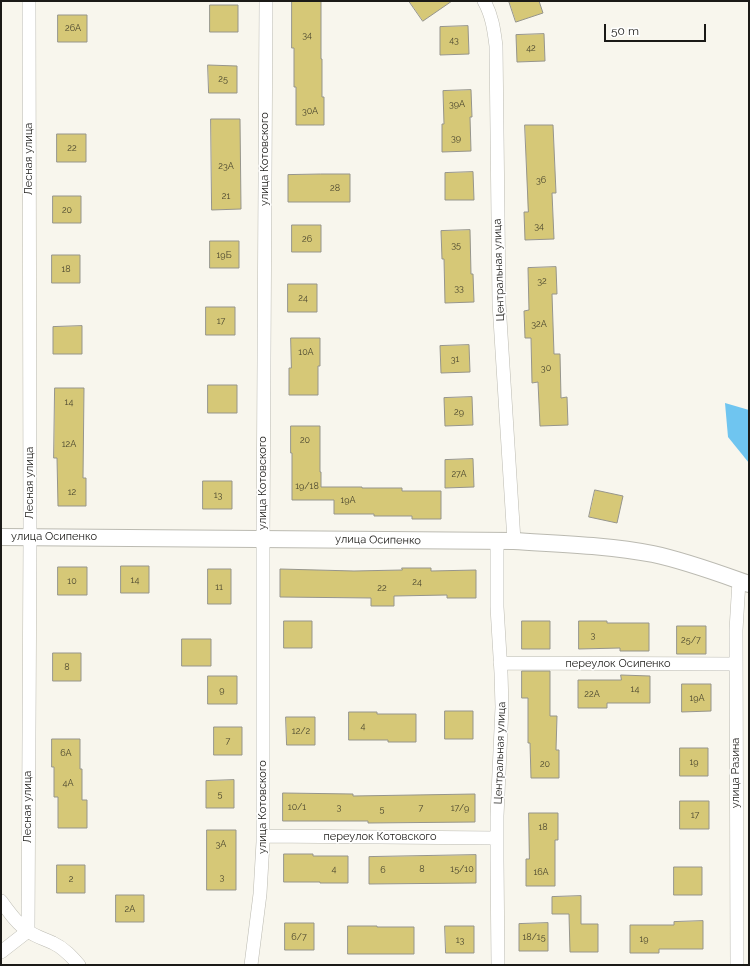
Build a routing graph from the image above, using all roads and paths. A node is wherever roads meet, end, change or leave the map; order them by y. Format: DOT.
graph roads {
  1 [pos="29,1"];
  2 [pos="266,1"];
  3 [pos="484,1"];
  4 [pos="1,537"];
  5 [pos="30,537"];
  6 [pos="263,539"];
  7 [pos="497,541"];
  8 [pos="514,541"];
  9 [pos="744,583"];
  10 [pos="500,663"];
  11 [pos="736,664"];
  12 [pos="263,836"];
  13 [pos="497,838"];
  14 [pos="1,901"];
  15 [pos="28,931"];
  16 [pos="1,952"];
  17 [pos="80,965"];
  18 [pos="251,965"];
  19 [pos="498,965"];
  20 [pos="737,965"];
  1 -- 5 [label="street, Лесная улица"];
  2 -- 6 [label="street, улица Котовского"];
  3 -- 8 [label="street, Центральная улица"];
  4 -- 5 [label="street, улица Осипенко"];
  5 -- 6 [label="street, улица Осипенко"];
  5 -- 15 [label="street, Лесная улица"];
  6 -- 7 [label="street, улица Осипенко"];
  6 -- 12 [label="street, улица Котовского"];
  7 -- 8 [label="street, улица Осипенко"];
  7 -- 10 [label="street, Центральная улица"];
  8 -- 9 [label="street, улица Осипенко"];
  9 -- 11 [label="street, улица Разина"];
  10 -- 11 [label="street, переулок Осипенко"];
  10 -- 13 [label="street, Центральная улица"];
  11 -- 20 [label="street, улица Разина"];
  12 -- 13 [label="street, переулок Котовского"];
  12 -- 18 [label="street, улица Котовского"];
  13 -- 19 [label="street, Центральная улица"];
  14 -- 15 [label="street"];
  15 -- 16 [label="street"];
  15 -- 17 [label="street"];
}
